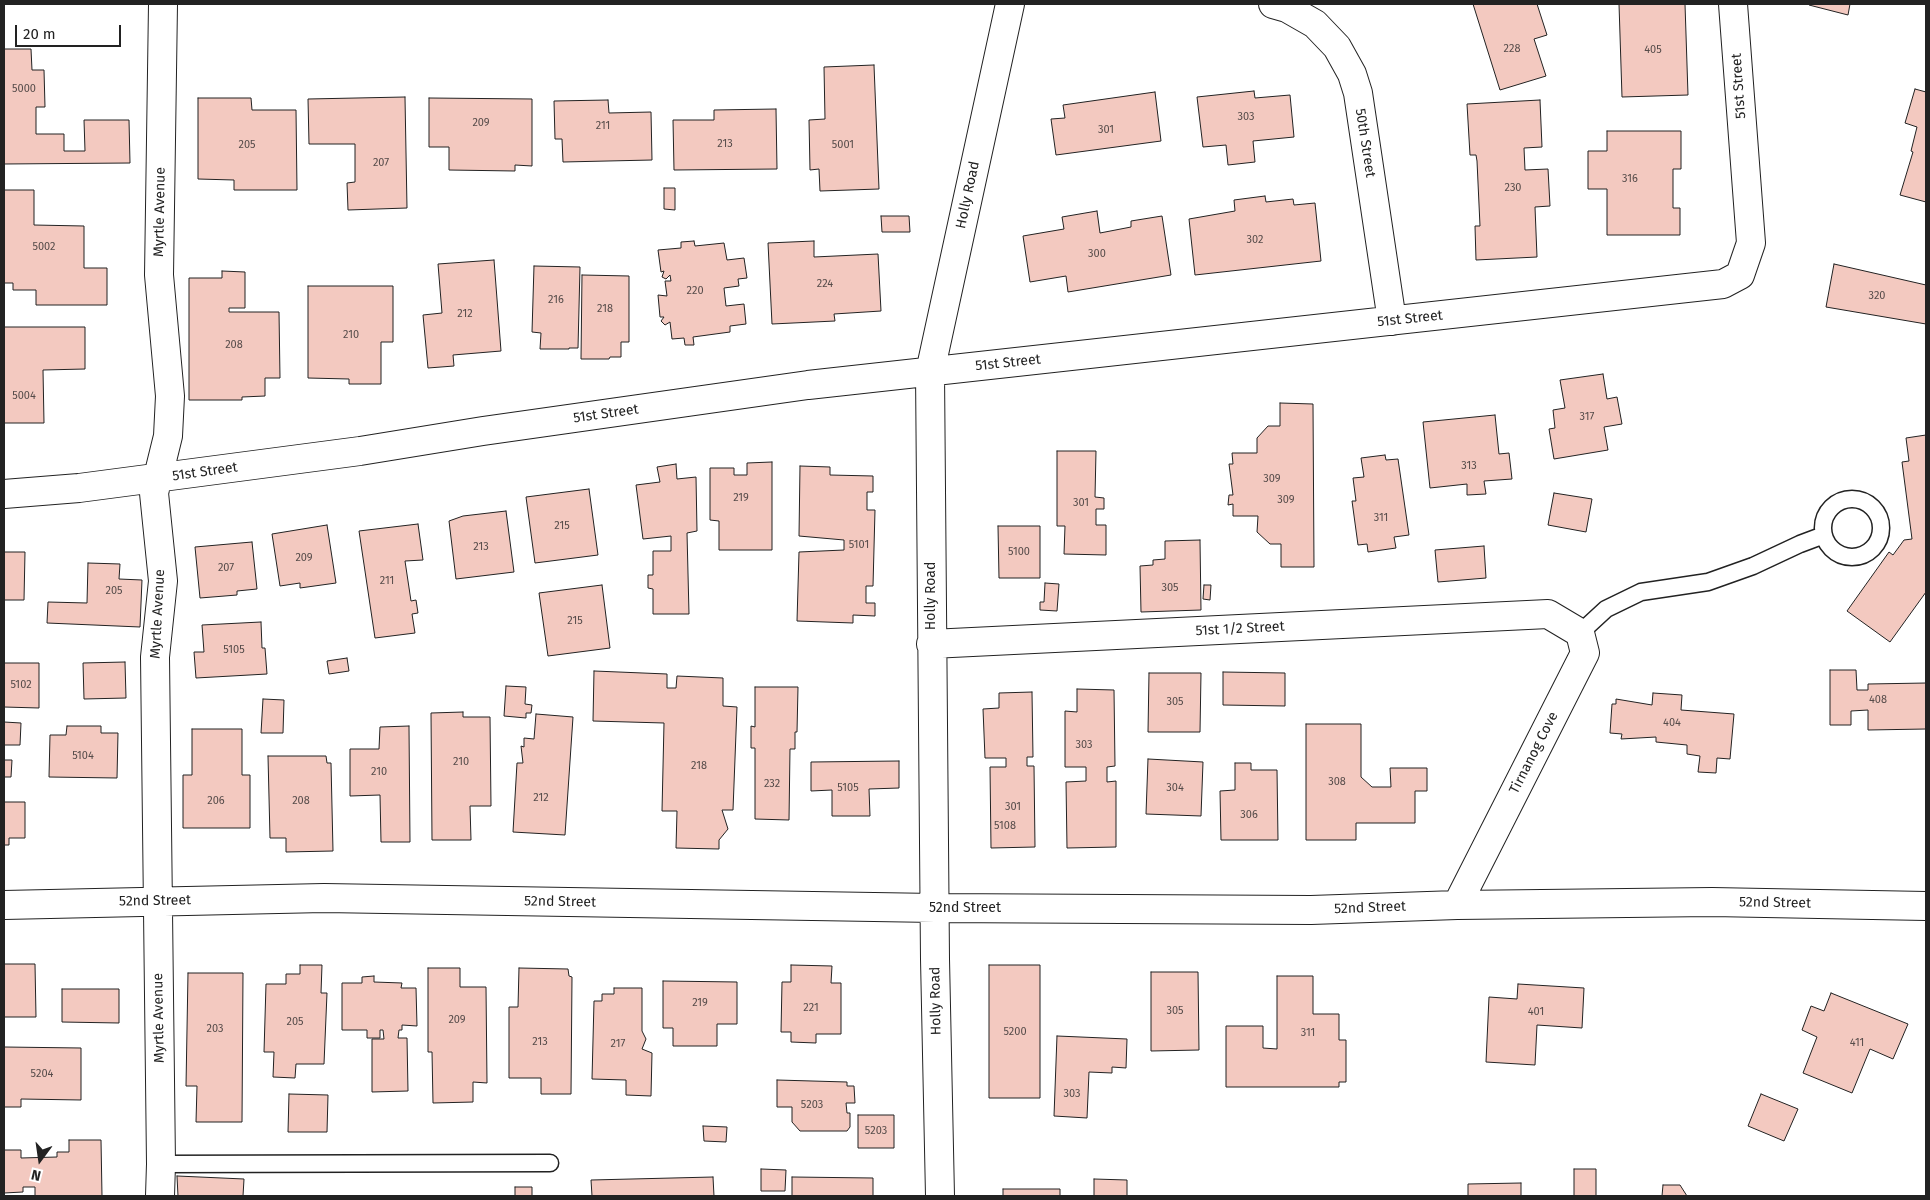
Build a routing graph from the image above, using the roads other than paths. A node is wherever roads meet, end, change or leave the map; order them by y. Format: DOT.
graph roads {
  1 [pos="163,4"];
  2 [pos="1010,4"];
  3 [pos="1273,4"];
  4 [pos="1733,4"];
  5 [pos="1392,321"];
  6 [pos="930,372"];
  7 [pos="157,478"];
  8 [pos="4,494"];
  9 [pos="1824,535"];
  10 [pos="1580,633"];
  11 [pos="931,644"];
  12 [pos="158,901"];
  13 [pos="4,905"];
  14 [pos="1457,905"];
  15 [pos="1926,906"];
  16 [pos="935,908"];
  17 [pos="550,1163"];
  18 [pos="162,1164"];
  19 [pos="160,1196"];
  20 [pos="940,1196"];
  1 -- 7 [label="street, Myrtle Avenue"];
  2 -- 6 [label="street, Holly Road"];
  3 -- 5 [label="street, 50th Street"];
  4 -- 5 [label="street, 51st Street"];
  5 -- 6 [label="street, 51st Street"];
  6 -- 7 [label="street, 51st Street"];
  6 -- 11 [label="street, Holly Road"];
  7 -- 8 [label="street, 51st Street"];
  7 -- 12 [label="street, Myrtle Avenue"];
  9 -- 10 [label="lane"];
  10 -- 11 [label="street, 51st 1/2 Street"];
  10 -- 14 [label="street, Tirnanog Cove"];
  11 -- 16 [label="street, Holly Road"];
  12 -- 13 [label="street, 52nd Street"];
  12 -- 16 [label="street, 52nd Street"];
  12 -- 18 [label="street, Myrtle Avenue"];
  14 -- 15 [label="street, 52nd Street"];
  14 -- 16 [label="street, 52nd Street"];
  16 -- 20 [label="street, Holly Road"];
  17 -- 18 [label="lane"];
  18 -- 19 [label="street, Myrtle Avenue"];
}
